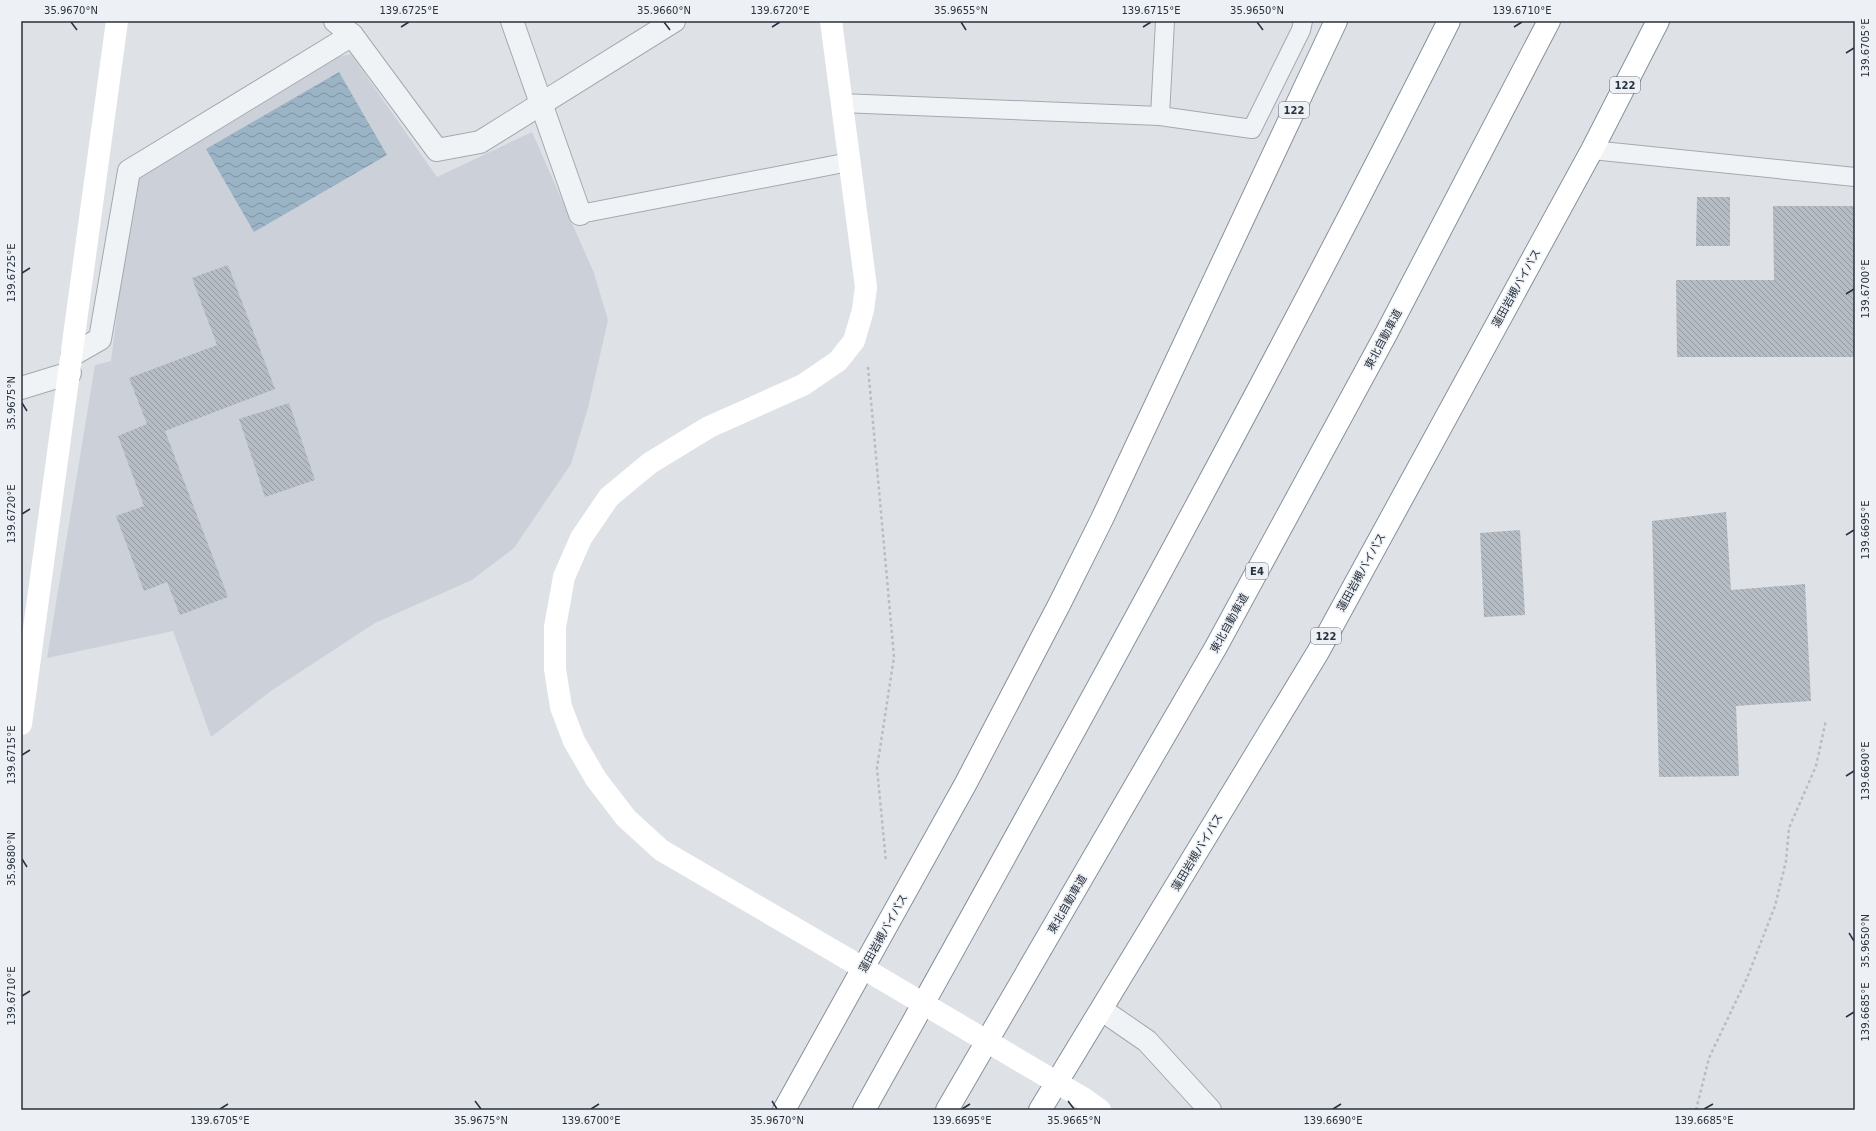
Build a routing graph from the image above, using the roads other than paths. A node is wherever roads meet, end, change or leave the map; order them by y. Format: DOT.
graph roads {
  1 [pos="117,21"];
  2 [pos="335,21"];
  3 [pos="512,21"];
  4 [pos="674,21"];
  5 [pos="830,21"];
  6 [pos="1165,21"];
  7 [pos="1303,21"];
  8 [pos="1336,21"];
  9 [pos="1449,21"];
  10 [pos="1549,21"];
  11 [pos="1658,21"];
  12 [pos="352,35"];
  13 [pos="542,102"];
  14 [pos="841,103"];
  15 [pos="1160,116"];
  16 [pos="1592,150"];
  17 [pos="849,162"];
  18 [pos="1855,177"];
  19 [pos="580,214"];
  20 [pos="71,364"];
  21 [pos="21,388"];
  22 [pos="21,724"];
  23 [pos="1102,1010"];
  24 [pos="1092,1104"];
  25 [pos="784,1110"];
  26 [pos="864,1110"];
  27 [pos="947,1110"];
  28 [pos="1040,1110"];
  29 [pos="1210,1110"];
  1 -- 20 [label="main road"];
  2 -- 12 [label="street"];
  3 -- 13 [label="street"];
  4 -- 13 [label="street"];
  5 -- 14 [label="main road"];
  6 -- 15 [label="lane"];
  7 -- 15 [label="lane"];
  8 -- 25 [label="main road, 蓮田岩槻バイパス / 122"];
  9 -- 26 [label="main road"];
  10 -- 27 [label="main road, 東北自動車道 / E4"];
  11 -- 16 [label="main road, 蓮田岩槻バイパス / 122"];
  12 -- 13 [label="street"];
  12 -- 20 [label="street"];
  13 -- 19 [label="street"];
  14 -- 15 [label="lane"];
  14 -- 17 [label="main road"];
  16 -- 18 [label="lane"];
  16 -- 23 [label="main road, 蓮田岩槻バイパス / 122"];
  17 -- 19 [label="lane"];
  17 -- 24 [label="main road, bridge"];
  20 -- 21 [label="street"];
  20 -- 22 [label="main road"];
  23 -- 28 [label="main road, 蓮田岩槻バイパス / 122"];
  23 -- 29 [label="street"];
}
